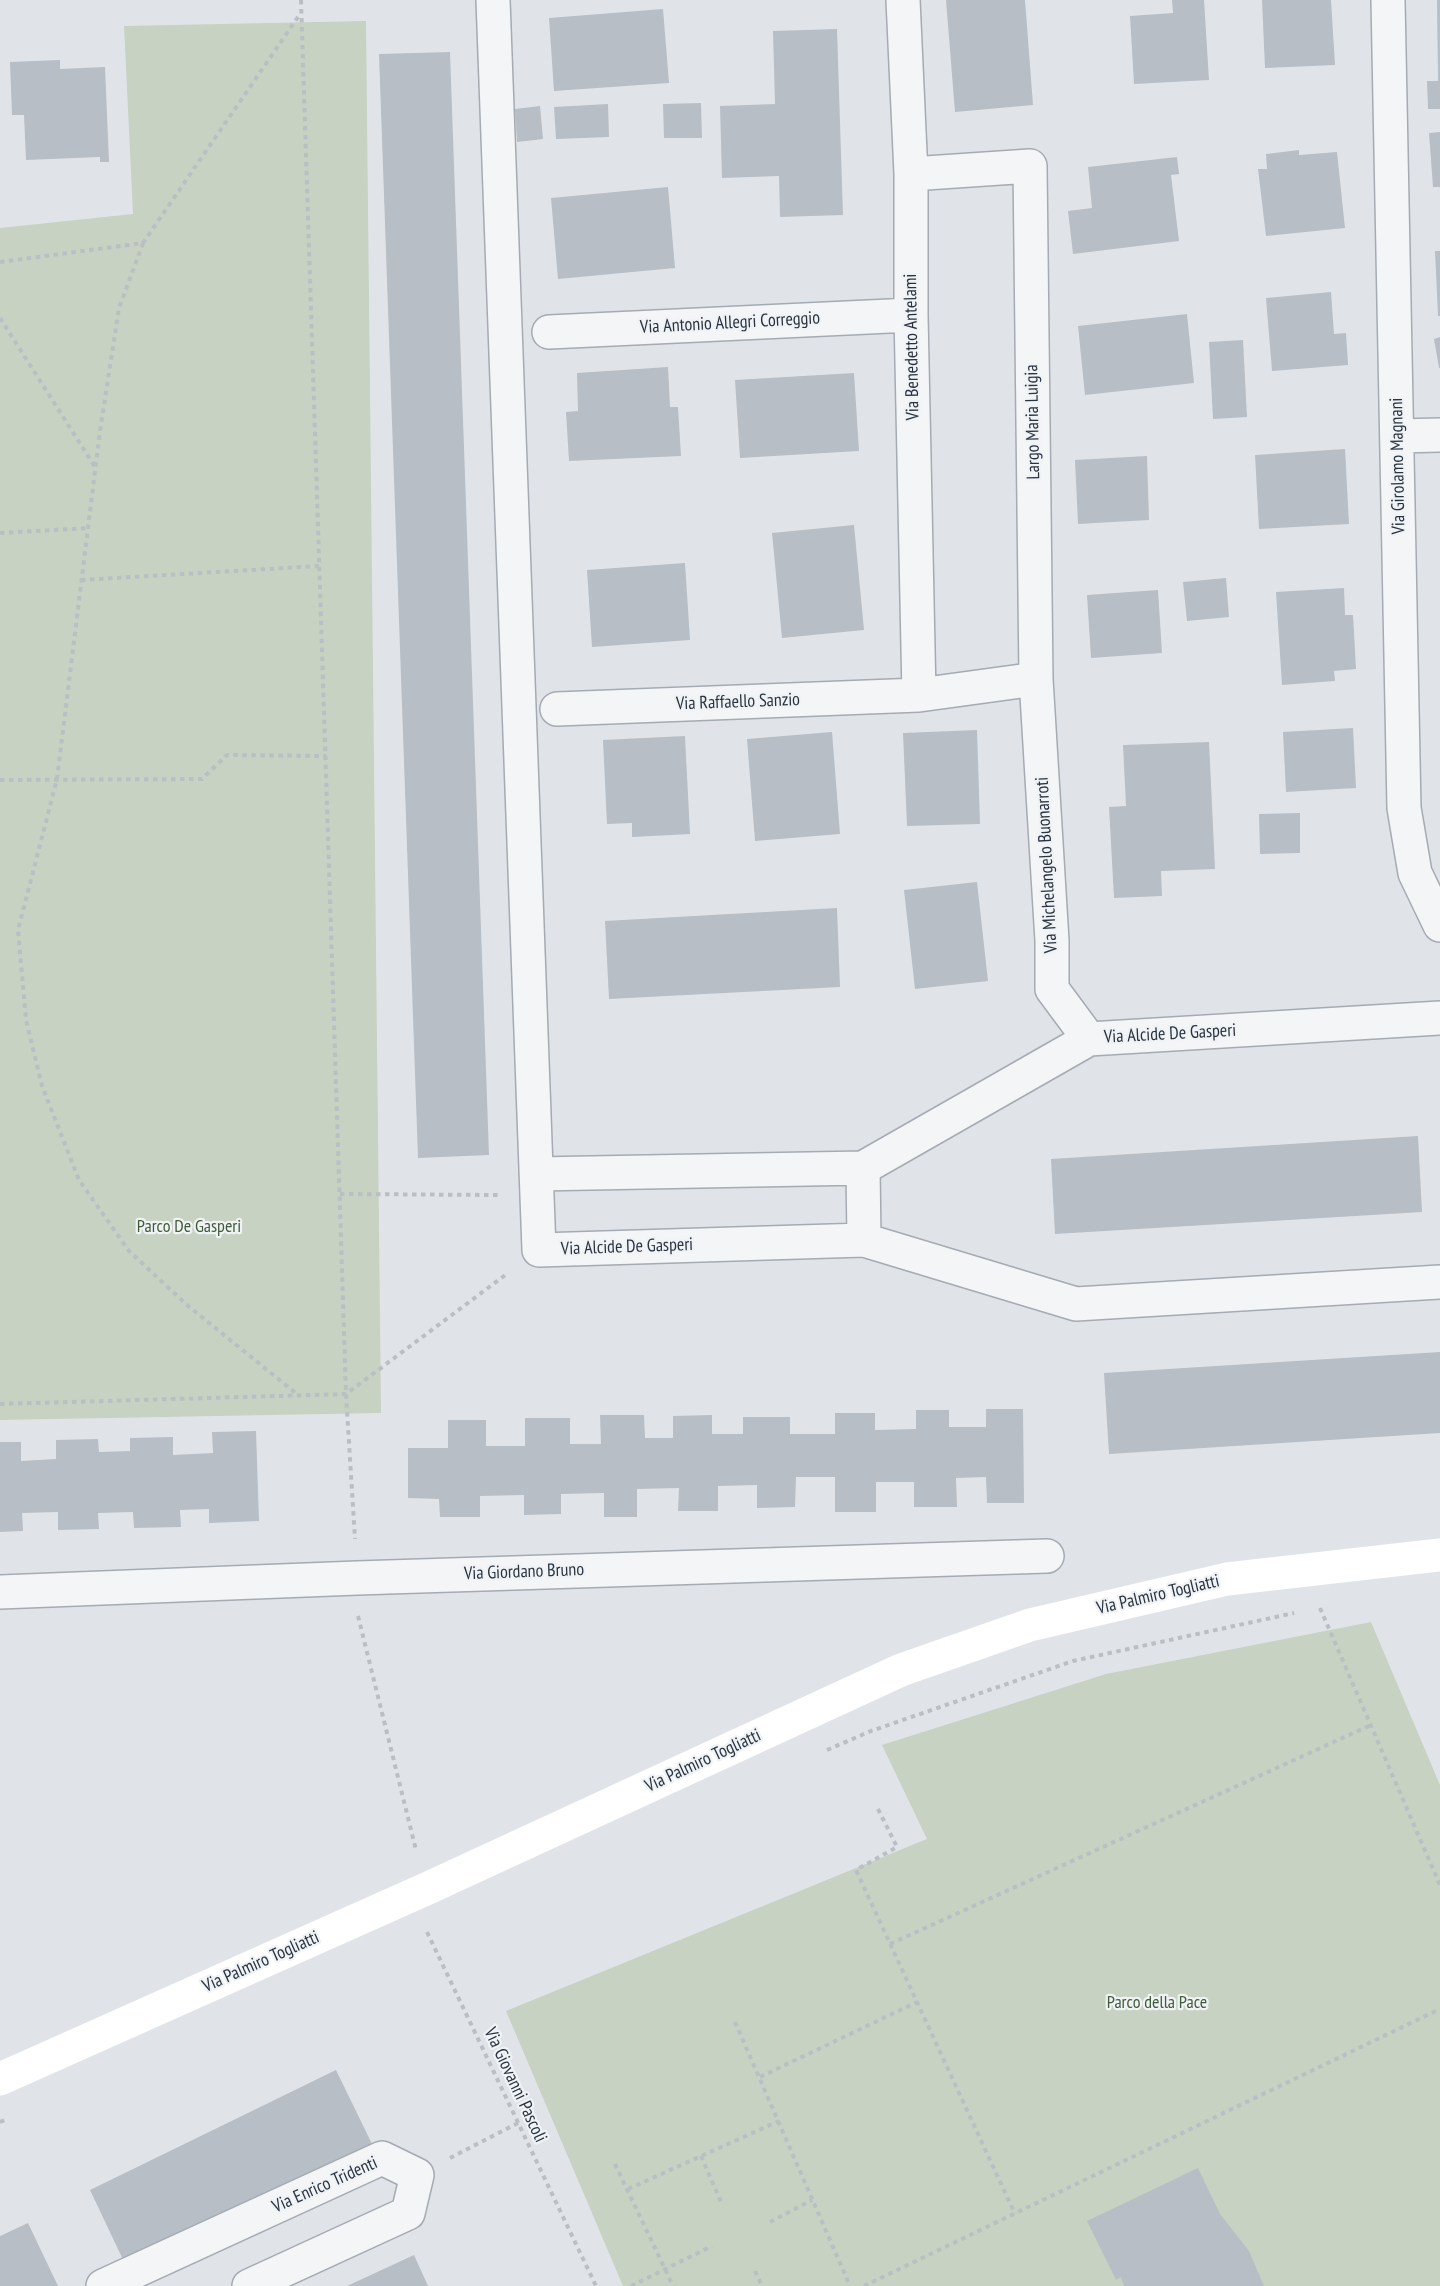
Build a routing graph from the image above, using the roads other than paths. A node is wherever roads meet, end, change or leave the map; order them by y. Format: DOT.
graph roads {
  1 [pos="493,0"];
  2 [pos="903,0"];
  3 [pos="1388,0"];
  4 [pos="910,174"];
  5 [pos="911,315"];
  6 [pos="549,332"];
  7 [pos="1440,435"];
  8 [pos="1397,436"];
  9 [pos="1036,679"];
  10 [pos="919,695"];
  11 [pos="556,709"];
  12 [pos="1440,925"];
  13 [pos="1440,1018"];
  14 [pos="1089,1039"];
  15 [pos="863,1168"];
  16 [pos="537,1184"];
  17 [pos="864,1240"];
  18 [pos="1440,1282"];
  19 [pos="1440,1555"];
  20 [pos="1047,1556"];
  21 [pos="0,1592"];
  22 [pos="0,2079"];
  23 [pos="103,2286"];
  24 [pos="249,2286"];
  1 -- 16 [label="street"];
  2 -- 4 [label="street, Via Benedetto Antelami"];
  3 -- 8 [label="street, Via Girolamo Magnani"];
  4 -- 5 [label="street, Via Benedetto Antelami"];
  4 -- 9 [label="street, Largo Maria Luigia"];
  5 -- 6 [label="street, Via Antonio Allegri Correggio"];
  5 -- 10 [label="street, Via Benedetto Antelami"];
  7 -- 8 [label="street"];
  8 -- 12 [label="street, Via Girolamo Magnani"];
  9 -- 10 [label="street"];
  9 -- 14 [label="street, Via Michelangelo Buonarroti"];
  10 -- 11 [label="street, Via Raffaello Sanzio"];
  13 -- 14 [label="street, Via Alcide De Gasperi"];
  14 -- 15 [label="street, Via Alcide De Gasperi"];
  15 -- 16 [label="street, Via Alcide De Gasperi"];
  15 -- 17 [label="street"];
  16 -- 17 [label="street, Via Alcide De Gasperi"];
  17 -- 18 [label="street, Via Alcide De Gasperi"];
  19 -- 22 [label="street, Via Palmiro Togliatti"];
  20 -- 21 [label="street, Via Giordano Bruno"];
  23 -- 24 [label="street, Via Enrico Tridenti"];
}
